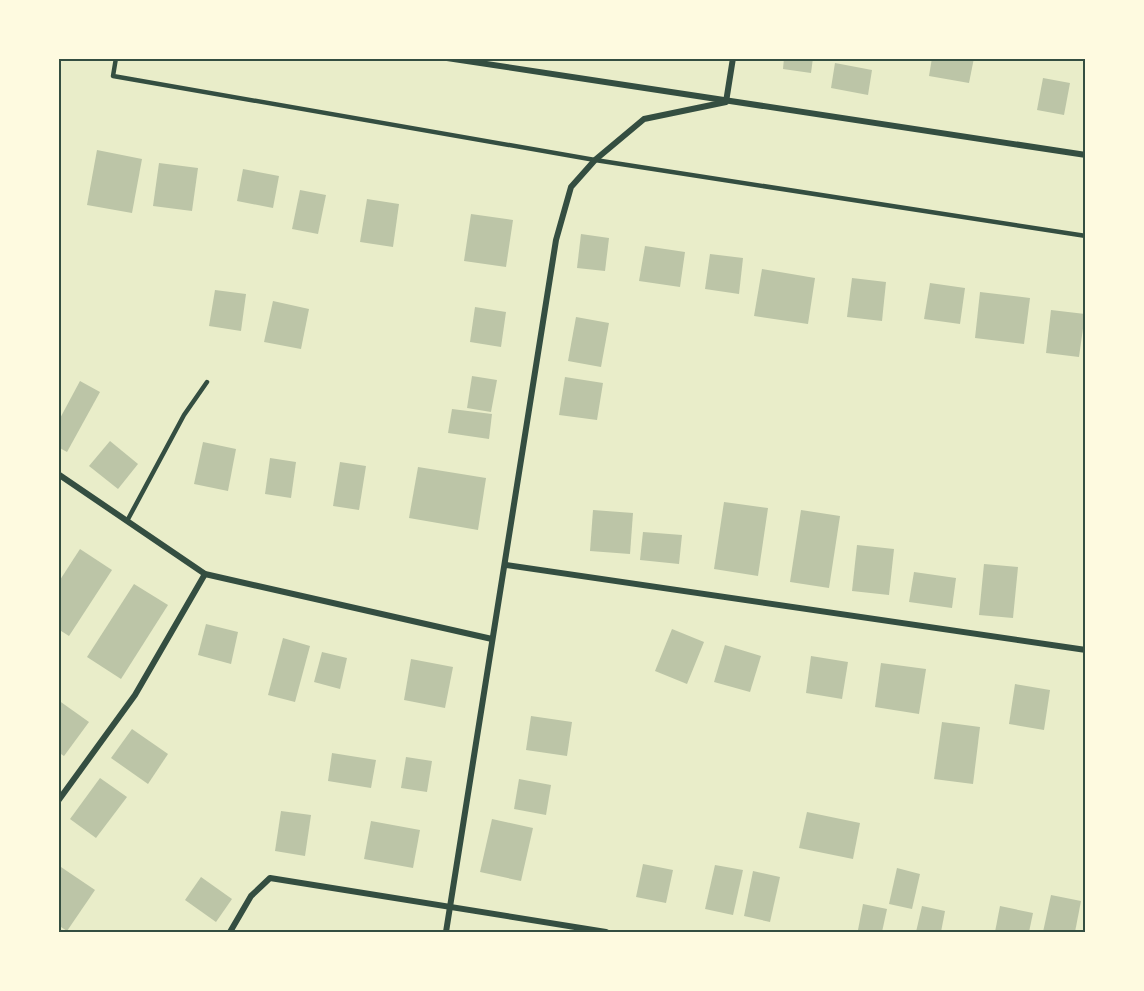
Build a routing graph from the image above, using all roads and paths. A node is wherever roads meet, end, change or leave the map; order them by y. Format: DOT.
graph roads {
  1 [pos="116,58"];
  2 [pos="447,58"];
  3 [pos="733,58"];
  4 [pos="726,102"];
  5 [pos="1085,152"];
  6 [pos="595,160"];
  7 [pos="1086,236"];
  8 [pos="207,382"];
  9 [pos="58,474"];
  10 [pos="127,521"];
  11 [pos="506,565"];
  12 [pos="205,574"];
  13 [pos="492,639"];
  14 [pos="1086,650"];
  15 [pos="60,796"];
  16 [pos="451,908"];
  17 [pos="230,933"];
  18 [pos="446,933"];
  19 [pos="606,933"];
  1 -- 6 [label="lane"];
  2 -- 4 [label="street"];
  3 -- 4 [label="street"];
  4 -- 5 [label="street"];
  4 -- 6 [label="street"];
  6 -- 7 [label="lane"];
  6 -- 11 [label="street"];
  8 -- 10 [label="lane"];
  9 -- 10 [label="street"];
  10 -- 12 [label="street"];
  11 -- 13 [label="street"];
  11 -- 14 [label="street"];
  12 -- 13 [label="street"];
  12 -- 15 [label="street"];
  13 -- 16 [label="street"];
  16 -- 17 [label="street"];
  16 -- 18 [label="street"];
  16 -- 19 [label="street"];
}
